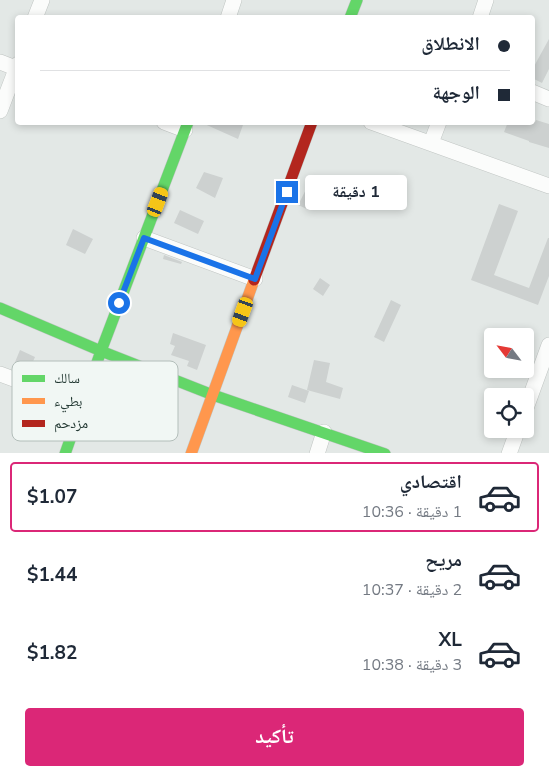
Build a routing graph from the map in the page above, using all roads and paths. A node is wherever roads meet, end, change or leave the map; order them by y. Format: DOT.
graph roads {
  1 [pos="42,0"];
  2 [pos="234,0"];
  3 [pos="357,0"];
  4 [pos="486,0"];
  5 [pos="36,15"];
  6 [pos="229,15"];
  7 [pos="351,15"];
  8 [pos="481,15"];
  9 [pos="0,62"];
  10 [pos="15,66"];
  11 [pos="15,72"];
  12 [pos="535,93"];
  13 [pos="549,98"];
  14 [pos="0,111"];
  15 [pos="311,125"];
  16 [pos="380,125"];
  17 [pos="438,125"];
  18 [pos="187,126"];
  19 [pos="431,143"];
  20 [pos="549,186"];
  21 [pos="144,238"];
  22 [pos="255,279"];
  23 [pos="0,308"];
  24 [pos="549,345"];
  25 [pos="101,351"];
  26 [pos="97,361"];
  27 [pos="127,361"];
  28 [pos="0,374"];
  29 [pos="12,378"];
  30 [pos="178,381"];
  31 [pos="533,388"];
  32 [pos="213,394"];
  33 [pos="324,432"];
  34 [pos="515,438"];
  35 [pos="191,453"];
  36 [pos="317,453"];
  37 [pos="382,453"];
  38 [pos="509,453"];
  1 -- 5 [label="street"];
  2 -- 6 [label="street"];
  3 -- 7 [label="street"];
  4 -- 8 [label="street"];
  9 -- 10 [label="street"];
  11 -- 14 [label="street"];
  12 -- 13 [label="street"];
  15 -- 22 [label="street"];
  16 -- 19 [label="street"];
  17 -- 19 [label="street"];
  18 -- 21 [label="street"];
  19 -- 20 [label="street"];
  21 -- 22 [label="street"];
  21 -- 25 [label="street"];
  22 -- 32 [label="street"];
  23 -- 25 [label="street"];
  24 -- 31 [label="street"];
  25 -- 26 [label="street"];
  25 -- 27 [label="street"];
  28 -- 29 [label="street"];
  30 -- 32 [label="street"];
  32 -- 33 [label="street"];
  32 -- 35 [label="street"];
  33 -- 36 [label="street"];
  33 -- 37 [label="street"];
  34 -- 38 [label="street"];
}
